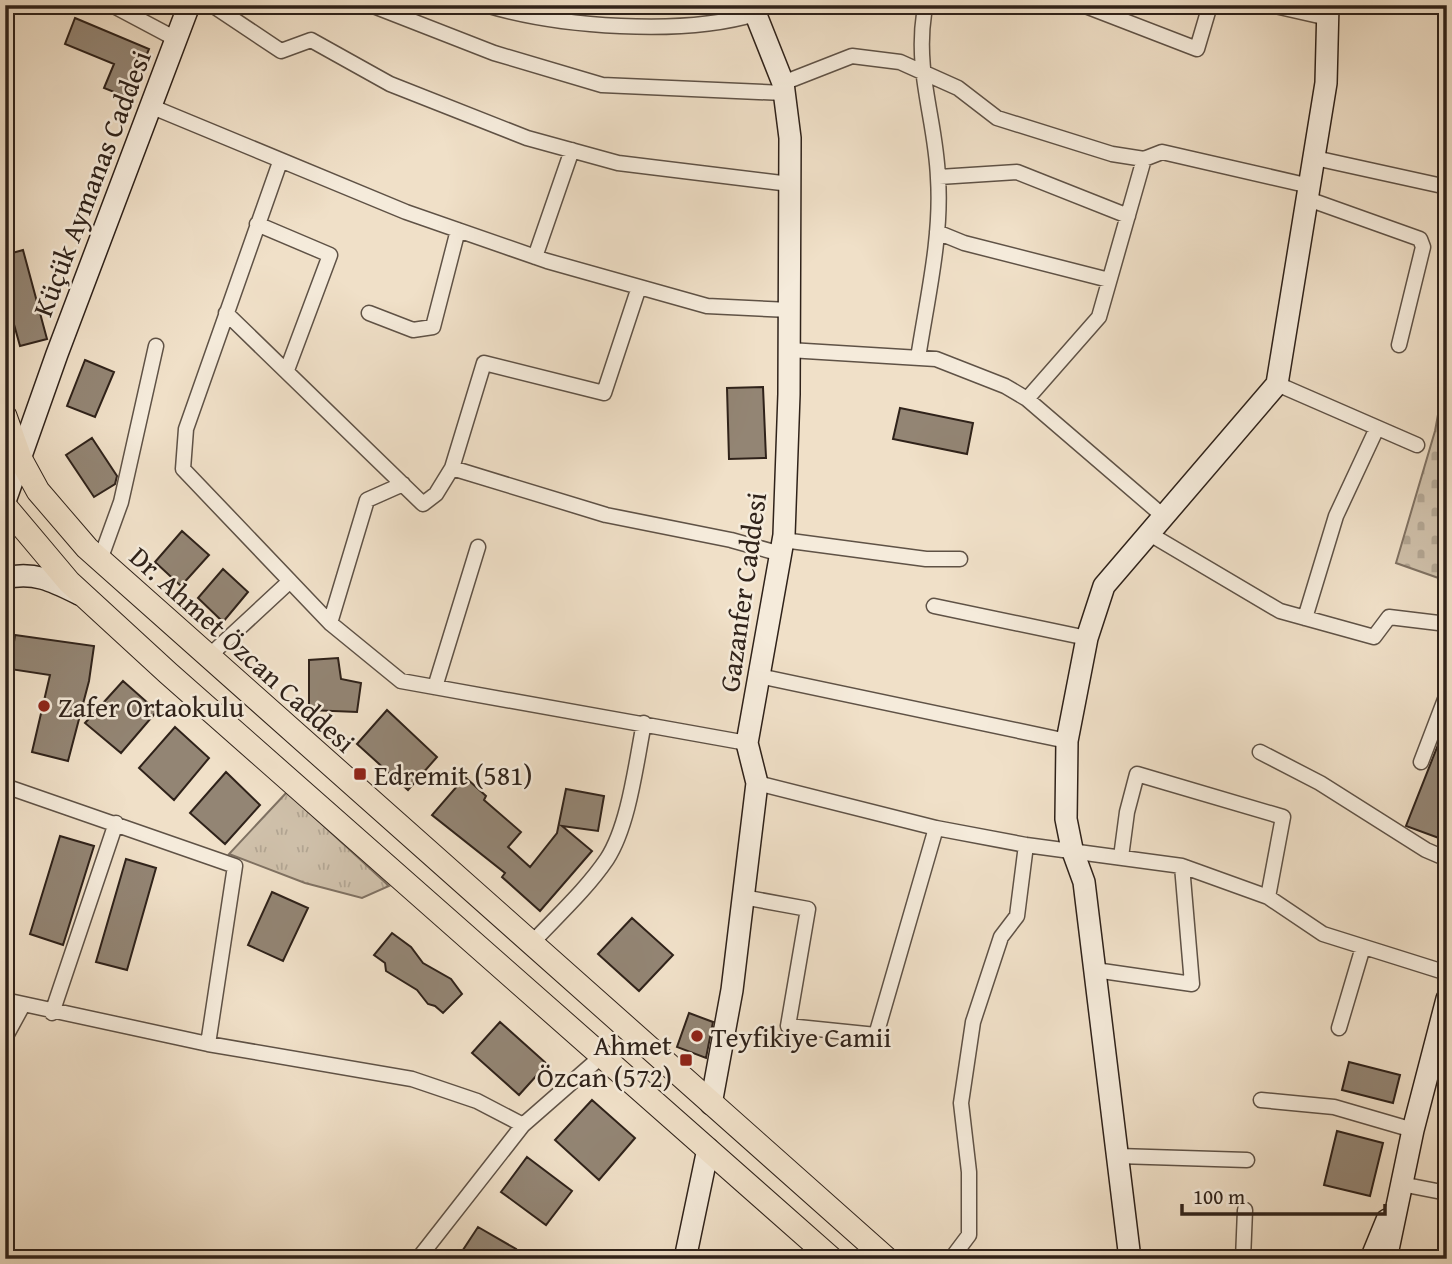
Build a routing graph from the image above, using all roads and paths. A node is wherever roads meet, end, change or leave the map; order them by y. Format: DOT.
graph roads {
  1 [pos="112,5"];
  2 [pos="189,5"];
  3 [pos="212,5"];
  4 [pos="371,5"];
  5 [pos="486,5"];
  6 [pos="1083,5"];
  7 [pos="1210,5"];
  8 [pos="1270,5"];
  9 [pos="754,10"];
  10 [pos="1328,12"];
  11 [pos="924,14"];
  12 [pos="176,39"];
  13 [pos="921,71"];
  14 [pos="783,88"];
  15 [pos="150,106"];
  16 [pos="572,150"];
  17 [pos="1315,158"];
  18 [pos="1144,159"];
  19 [pos="280,162"];
  20 [pos="939,177"];
  21 [pos="790,184"];
  22 [pos="1447,187"];
  23 [pos="1309,192"];
  24 [pos="1128,216"];
  25 [pos="257,224"];
  26 [pos="458,230"];
  27 [pos="937,232"];
  28 [pos="535,257"];
  29 [pos="1109,280"];
  30 [pos="639,287"];
  31 [pos="790,310"];
  32 [pos="226,313"];
  33 [pos="369,313"];
  34 [pos="1399,345"];
  35 [pos="156,346"];
  36 [pos="789,350"];
  37 [pos="918,358"];
  38 [pos="287,370"];
  39 [pos="1277,384"];
  40 [pos="1027,399"];
  41 [pos="5,416"];
  42 [pos="1377,428"];
  43 [pos="1417,445"];
  44 [pos="20,458"];
  45 [pos="452,468"];
  46 [pos="403,484"];
  47 [pos="5,503"];
  48 [pos="1162,515"];
  49 [pos="1148,533"];
  50 [pos="478,547"];
  51 [pos="782,547"];
  52 [pos="960,559"];
  53 [pos="100,561"];
  54 [pos="5,578"];
  55 [pos="290,581"];
  56 [pos="84,597"];
  57 [pos="934,606"];
  58 [pos="1305,618"];
  59 [pos="330,623"];
  60 [pos="1447,624"];
  61 [pos="1087,638"];
  62 [pos="207,658"];
  63 [pos="759,676"];
  64 [pos="435,687"];
  65 [pos="1447,694"];
  66 [pos="644,723"];
  67 [pos="1067,741"];
  68 [pos="747,743"];
  69 [pos="1260,752"];
  70 [pos="1421,762"];
  71 [pos="757,783"];
  72 [pos="5,786"];
  73 [pos="116,823"];
  74 [pos="936,828"];
  75 [pos="1026,845"];
  76 [pos="1072,849"];
  77 [pos="1121,856"];
  78 [pos="1447,859"];
  79 [pos="1182,866"];
  80 [pos="743,897"];
  81 [pos="1268,897"];
  82 [pos="531,944"];
  83 [pos="1363,947"];
  84 [pos="1095,970"];
  85 [pos="1447,973"];
  86 [pos="1447,999"];
  87 [pos="5,1000"];
  88 [pos="23,1005"];
  89 [pos="52,1013"];
  90 [pos="1339,1028"];
  91 [pos="5,1038"];
  92 [pos="208,1044"];
  93 [pos="603,1055"];
  94 [pos="1261,1100"];
  95 [pos="711,1104"];
  96 [pos="523,1125"];
  97 [pos="1413,1130"];
  98 [pos="708,1149"];
  99 [pos="1118,1156"];
  100 [pos="1247,1160"];
  101 [pos="1401,1189"];
  102 [pos="1447,1193"];
  103 [pos="1245,1210"];
  104 [pos="418,1259"];
  105 [pos="685,1259"];
  106 [pos="832,1259"];
  107 [pos="887,1259"];
  108 [pos="951,1259"];
  109 [pos="1130,1259"];
  110 [pos="1243,1259"];
  111 [pos="1371,1259"];
  112 [pos="1387,1259"];
  113 [pos="1401,1259"];
  1 -- 12 [label="street"];
  2 -- 12 [label="street, Küçük Aymanas Caddesi"];
  3 -- 16 [label="street"];
  4 -- 14 [label="street"];
  5 -- 9 [label="street"];
  6 -- 7 [label="street"];
  8 -- 10 [label="street"];
  9 -- 14 [label="street, Gazanfer Caddesi"];
  10 -- 17 [label="street"];
  11 -- 13 [label="street"];
  12 -- 15 [label="street, Küçük Aymanas Caddesi"];
  13 -- 14 [label="street"];
  13 -- 18 [label="street"];
  13 -- 20 [label="street"];
  14 -- 21 [label="street, Gazanfer Caddesi"];
  15 -- 19 [label="street"];
  15 -- 44 [label="street, Küçük Aymanas Caddesi"];
  16 -- 21 [label="street"];
  16 -- 28 [label="street"];
  17 -- 22 [label="street"];
  17 -- 23 [label="street"];
  18 -- 23 [label="street"];
  18 -- 24 [label="street"];
  19 -- 25 [label="street"];
  19 -- 26 [label="street"];
  20 -- 24 [label="street"];
  20 -- 27 [label="street"];
  21 -- 31 [label="street, Gazanfer Caddesi"];
  23 -- 34 [label="street"];
  23 -- 39 [label="street"];
  24 -- 29 [label="street"];
  25 -- 32 [label="street"];
  25 -- 38 [label="street"];
  26 -- 28 [label="street"];
  26 -- 33 [label="street"];
  27 -- 29 [label="street"];
  27 -- 37 [label="street"];
  28 -- 30 [label="street"];
  29 -- 40 [label="street"];
  30 -- 31 [label="street"];
  30 -- 45 [label="street"];
  31 -- 36 [label="street, Gazanfer Caddesi"];
  32 -- 38 [label="street"];
  32 -- 55 [label="street"];
  35 -- 53 [label="street"];
  36 -- 37 [label="street"];
  36 -- 51 [label="street, Gazanfer Caddesi"];
  37 -- 40 [label="street"];
  38 -- 46 [label="street"];
  39 -- 42 [label="street"];
  39 -- 48 [label="street"];
  40 -- 48 [label="street"];
  41 -- 44 [label="main road, Dr. Ahmet Özcan Caddesi"];
  42 -- 43 [label="street"];
  42 -- 58 [label="street"];
  44 -- 47 [label="street, Küçük Aymanas Caddesi"];
  44 -- 53 [label="main road, Dr. Ahmet Özcan Caddesi"];
  45 -- 46 [label="street"];
  45 -- 51 [label="street"];
  46 -- 59 [label="street"];
  47 -- 56 [label="main road"];
  48 -- 49 [label="street"];
  49 -- 58 [label="street"];
  49 -- 61 [label="street"];
  50 -- 64 [label="street"];
  51 -- 52 [label="street"];
  51 -- 63 [label="street, Gazanfer Caddesi"];
  53 -- 62 [label="main road, Dr. Ahmet Özcan Caddesi"];
  54 -- 56 [label="street"];
  55 -- 59 [label="street"];
  55 -- 62 [label="street"];
  56 -- 93 [label="main road"];
  57 -- 61 [label="street"];
  58 -- 60 [label="street"];
  59 -- 64 [label="street"];
  61 -- 67 [label="street"];
  62 -- 82 [label="main road, Dr. Ahmet Özcan Caddesi"];
  63 -- 67 [label="street"];
  63 -- 68 [label="street, Gazanfer Caddesi"];
  64 -- 66 [label="street"];
  65 -- 70 [label="street"];
  66 -- 68 [label="street"];
  66 -- 82 [label="street"];
  67 -- 76 [label="street"];
  68 -- 71 [label="street, Gazanfer Caddesi"];
  69 -- 78 [label="street"];
  71 -- 74 [label="street"];
  71 -- 80 [label="street, Gazanfer Caddesi"];
  72 -- 73 [label="street"];
  73 -- 89 [label="street"];
  73 -- 92 [label="street"];
  74 -- 75 [label="street"];
  74 -- 80 [label="street"];
  75 -- 76 [label="street"];
  75 -- 108 [label="street"];
  76 -- 77 [label="street"];
  76 -- 84 [label="street"];
  77 -- 79 [label="street"];
  77 -- 81 [label="street"];
  79 -- 81 [label="street"];
  79 -- 84 [label="street"];
  80 -- 95 [label="street, Gazanfer Caddesi"];
  81 -- 83 [label="street"];
  82 -- 95 [label="main road, Dr. Ahmet Özcan Caddesi"];
  83 -- 85 [label="street"];
  83 -- 90 [label="street"];
  84 -- 99 [label="street"];
  86 -- 97 [label="street"];
  87 -- 88 [label="street"];
  88 -- 89 [label="street"];
  88 -- 91 [label="street"];
  89 -- 92 [label="street"];
  92 -- 96 [label="street"];
  93 -- 96 [label="street"];
  93 -- 98 [label="main road"];
  94 -- 97 [label="street"];
  95 -- 107 [label="main road, Dr. Ahmet Özcan Caddesi"];
  96 -- 104 [label="street"];
  97 -- 101 [label="street"];
  98 -- 105 [label="street"];
  98 -- 106 [label="main road"];
  99 -- 100 [label="street"];
  99 -- 109 [label="street"];
  101 -- 102 [label="street"];
  101 -- 111 [label="street"];
  101 -- 112 [label="street"];
  101 -- 113 [label="street"];
  103 -- 110 [label="street"];
}
